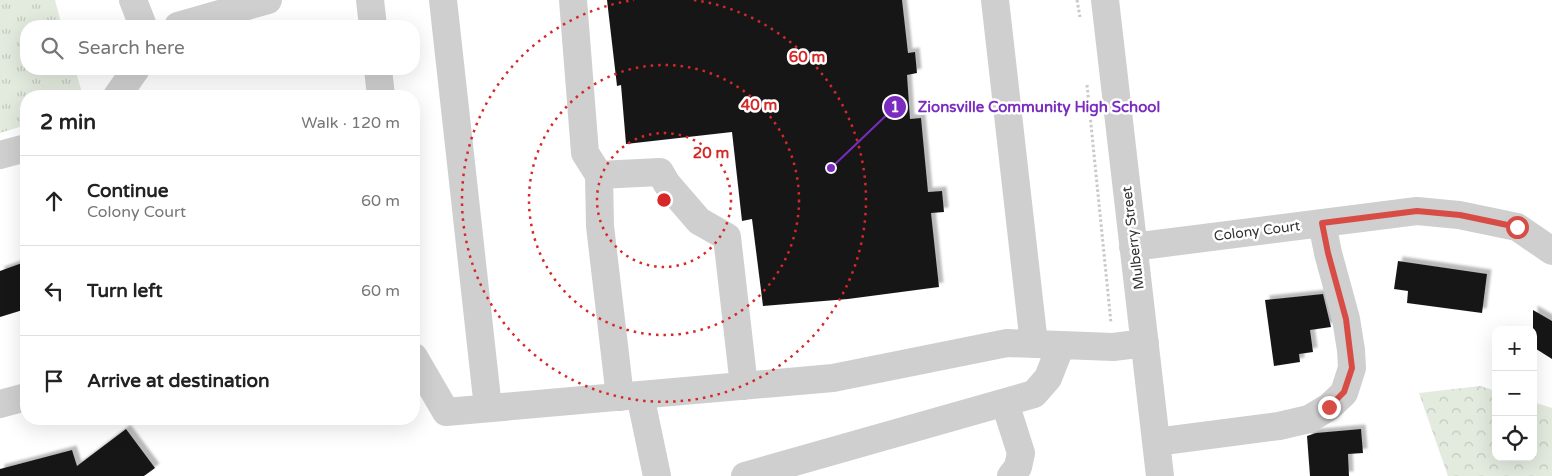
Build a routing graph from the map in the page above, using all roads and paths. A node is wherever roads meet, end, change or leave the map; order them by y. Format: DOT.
graph roads {
  1 [pos="133,0"];
  2 [pos="268,0"];
  3 [pos="370,0"];
  4 [pos="443,0"];
  5 [pos="573,0"];
  6 [pos="995,0"];
  7 [pos="1077,0"];
  8 [pos="1105,0"];
  9 [pos="141,20"];
  10 [pos="199,20"];
  11 [pos="372,20"];
  12 [pos="1081,26"];
  13 [pos="132,75"];
  14 [pos="379,75"];
  15 [pos="1087,81"];
  16 [pos="121,90"];
  17 [pos="380,90"];
  18 [pos="20,150"];
  19 [pos="0,155"];
  20 [pos="599,175"];
  21 [pos="1322,223"];
  22 [pos="1134,247"];
  23 [pos="1552,251"];
  24 [pos="1111,326"];
  25 [pos="1145,343"];
  26 [pos="1048,345"];
  27 [pos="420,367"];
  28 [pos="744,386"];
  29 [pos="630,396"];
  30 [pos="20,399"];
  31 [pos="1005,403"];
  32 [pos="0,404"];
  33 [pos="488,408"];
  34 [pos="1156,442"];
  35 [pos="754,475"];
  36 [pos="657,476"];
  37 [pos="1011,476"];
  38 [pos="1160,476"];
  1 -- 9 [label="street"];
  2 -- 10 [label="street"];
  3 -- 11 [label="street"];
  4 -- 33 [label="street"];
  5 -- 20 [label="street"];
  6 -- 26 [label="street"];
  7 -- 12 [label="path"];
  8 -- 22 [label="street, Mulberry Street"];
  13 -- 16 [label="street"];
  14 -- 17 [label="street"];
  15 -- 24 [label="path"];
  18 -- 19 [label="street"];
  20 -- 28 [label="street"];
  20 -- 29 [label="street"];
  21 -- 22 [label="street, Colony Court"];
  21 -- 23 [label="street, Colony Court"];
  21 -- 34 [label="street"];
  22 -- 25 [label="street, Mulberry Street"];
  25 -- 26 [label="street"];
  25 -- 34 [label="street, Mulberry Street"];
  26 -- 28 [label="street"];
  26 -- 31 [label="street"];
  27 -- 33 [label="street"];
  28 -- 29 [label="street"];
  29 -- 33 [label="street"];
  29 -- 36 [label="street"];
  30 -- 32 [label="street"];
  31 -- 35 [label="street"];
  31 -- 37 [label="street"];
  34 -- 38 [label="street, Mulberry Street"];
}
